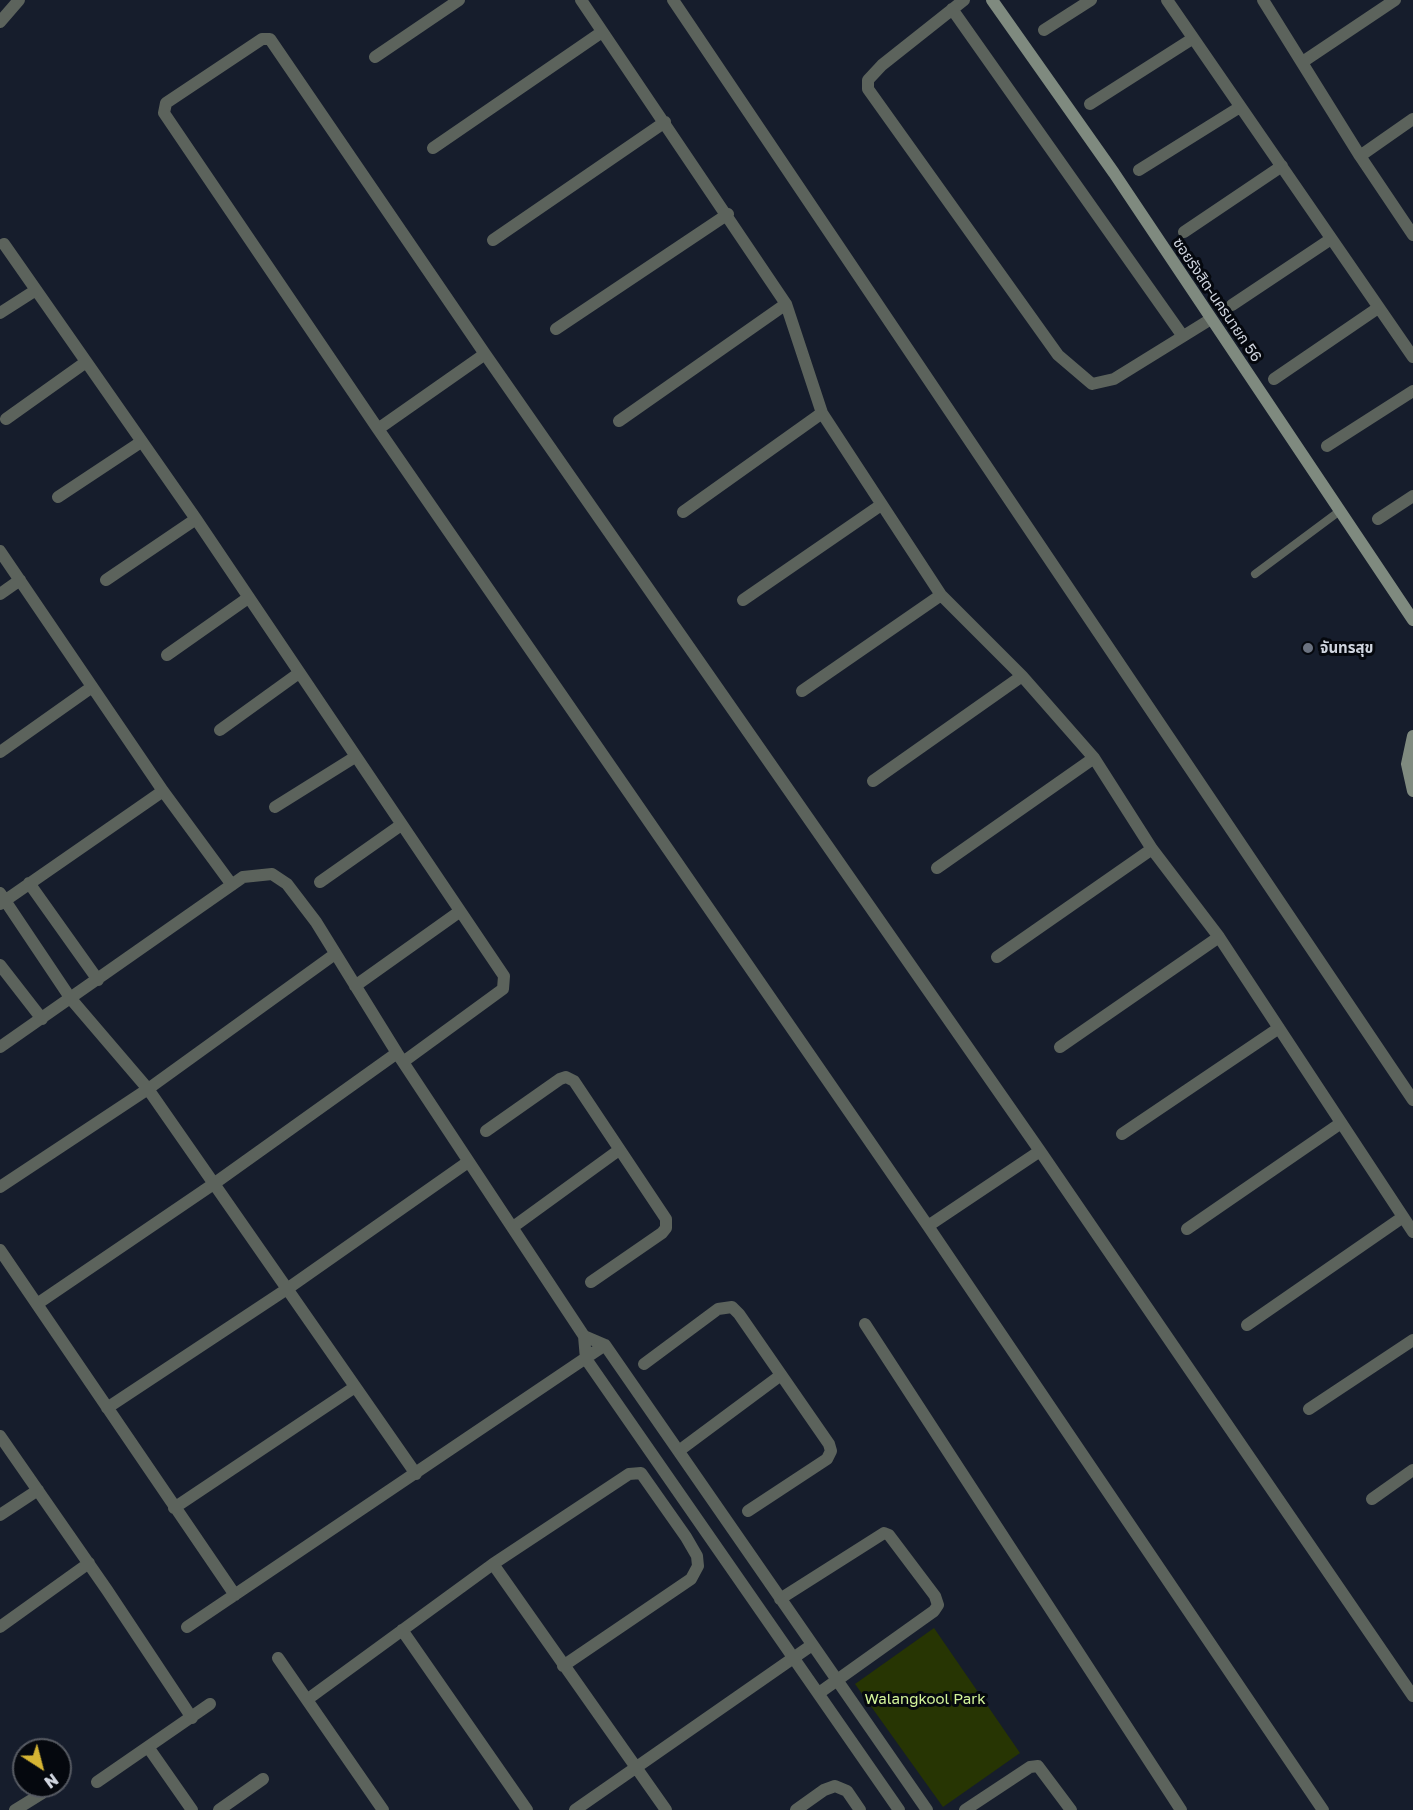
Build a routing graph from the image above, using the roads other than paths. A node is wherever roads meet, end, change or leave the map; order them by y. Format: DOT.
graph roads {
  1 [pos="19,0"];
  2 [pos="459,0"];
  3 [pos="581,0"];
  4 [pos="673,0"];
  5 [pos="964,0"];
  6 [pos="992,0"];
  7 [pos="1091,0"];
  8 [pos="1167,0"];
  9 [pos="1263,0"];
  10 [pos="1395,0"];
  11 [pos="952,9"];
  12 [pos="0,22"];
  13 [pos="1044,30"];
  14 [pos="602,32"];
  15 [pos="1192,39"];
  16 [pos="375,57"];
  17 [pos="1304,62"];
  18 [pos="1090,104"];
  19 [pos="1240,107"];
  20 [pos="1413,119"];
  21 [pos="665,122"];
  22 [pos="432,148"];
  23 [pos="1360,156"];
  24 [pos="1282,166"];
  25 [pos="1139,170"];
  26 [pos="728,214"];
  27 [pos="1184,232"];
  28 [pos="1413,235"];
  29 [pos="493,240"];
  30 [pos="1331,240"];
  31 [pos="4,244"];
  32 [pos="36,290"];
  33 [pos="786,304"];
  34 [pos="1232,305"];
  35 [pos="1378,308"];
  36 [pos="0,313"];
  37 [pos="1211,319"];
  38 [pos="556,329"];
  39 [pos="1182,335"];
  40 [pos="485,354"];
  41 [pos="1413,357"];
  42 [pos="86,362"];
  43 [pos="1274,379"];
  44 [pos="1413,391"];
  45 [pos="822,413"];
  46 [pos="6,419"];
  47 [pos="619,421"];
  48 [pos="378,429"];
  49 [pos="141,442"];
  50 [pos="1327,446"];
  51 [pos="1413,496"];
  52 [pos="58,497"];
  53 [pos="881,505"];
  54 [pos="1341,510"];
  55 [pos="683,512"];
  56 [pos="196,519"];
  57 [pos="1378,519"];
  58 [pos="0,550"];
  59 [pos="1255,574"];
  60 [pos="20,580"];
  61 [pos="106,580"];
  62 [pos="0,594"];
  63 [pos="941,595"];
  64 [pos="248,598"];
  65 [pos="743,600"];
  66 [pos="1413,620"];
  67 [pos="167,655"];
  68 [pos="299,673"];
  69 [pos="1022,676"];
  70 [pos="92,687"];
  71 [pos="802,691"];
  72 [pos="220,730"];
  73 [pos="1413,736"];
  74 [pos="0,752"];
  75 [pos="355,757"];
  76 [pos="1094,758"];
  77 [pos="873,781"];
  78 [pos="163,791"];
  79 [pos="1413,791"];
  80 [pos="275,807"];
  81 [pos="400,825"];
  82 [pos="1152,849"];
  83 [pos="937,868"];
  84 [pos="320,882"];
  85 [pos="29,884"];
  86 [pos="232,885"];
  87 [pos="2,899"];
  88 [pos="459,912"];
  89 [pos="1219,937"];
  90 [pos="335,954"];
  91 [pos="997,957"];
  92 [pos="0,965"];
  93 [pos="98,980"];
  94 [pos="355,986"];
  95 [pos="71,999"];
  96 [pos="42,1019"];
  97 [pos="1279,1028"];
  98 [pos="0,1047"];
  99 [pos="1060,1047"];
  100 [pos="400,1057"];
  101 [pos="148,1089"];
  102 [pos="1413,1100"];
  103 [pos="1341,1123"];
  104 [pos="486,1131"];
  105 [pos="1122,1134"];
  106 [pos="619,1150"];
  107 [pos="1040,1151"];
  108 [pos="468,1162"];
  109 [pos="214,1183"];
  110 [pos="0,1187"];
  111 [pos="1403,1217"];
  112 [pos="928,1226"];
  113 [pos="513,1227"];
  114 [pos="1187,1229"];
  115 [pos="1413,1232"];
  116 [pos="0,1250"];
  117 [pos="591,1282"];
  118 [pos="287,1288"];
  119 [pos="37,1304"];
  120 [pos="865,1324"];
  121 [pos="1247,1325"];
  122 [pos="584,1336"];
  123 [pos="1413,1340"];
  124 [pos="605,1345"];
  125 [pos="586,1359"];
  126 [pos="644,1364"];
  127 [pos="781,1375"];
  128 [pos="355,1387"];
  129 [pos="107,1408"];
  130 [pos="1309,1409"];
  131 [pos="0,1436"];
  132 [pos="680,1450"];
  133 [pos="1413,1470"];
  134 [pos="416,1474"];
  135 [pos="38,1490"];
  136 [pos="1372,1499"];
  137 [pos="174,1508"];
  138 [pos="748,1511"];
  139 [pos="0,1515"];
  140 [pos="89,1563"];
  141 [pos="493,1564"];
  142 [pos="235,1595"];
  143 [pos="780,1599"];
  144 [pos="0,1627"];
  145 [pos="188,1627"];
  146 [pos="402,1630"];
  147 [pos="812,1645"];
  148 [pos="794,1657"];
  149 [pos="278,1658"];
  150 [pos="563,1666"];
  151 [pos="837,1680"];
  152 [pos="819,1694"];
  153 [pos="1413,1696"];
  154 [pos="308,1699"];
  155 [pos="210,1704"];
  156 [pos="192,1718"];
  157 [pos="148,1747"];
  158 [pos="636,1768"];
  159 [pos="263,1779"];
  160 [pos="97,1782"];
  161 [pos="34,1798"];
  162 [pos="15,1810"];
  163 [pos="192,1810"];
  164 [pos="219,1810"];
  165 [pos="383,1810"];
  166 [pos="527,1810"];
  167 [pos="575,1810"];
  168 [pos="666,1810"];
  169 [pos="796,1810"];
  170 [pos="860,1810"];
  171 [pos="899,1810"];
  172 [pos="927,1810"];
  173 [pos="965,1810"];
  174 [pos="1071,1810"];
  175 [pos="1181,1810"];
  176 [pos="1323,1810"];
  1 -- 12 [label="street"];
  2 -- 16 [label="street"];
  3 -- 14 [label="street"];
  4 -- 102 [label="street"];
  5 -- 11 [label="street"];
  6 -- 37 [label="street, ซอยรังสิต-นครนายก 56"];
  7 -- 13 [label="street"];
  8 -- 15 [label="street"];
  9 -- 17 [label="street"];
  10 -- 17 [label="street"];
  11 -- 39 [label="street"];
  11 -- 39 [label="street"];
  14 -- 21 [label="street"];
  14 -- 22 [label="street"];
  15 -- 18 [label="street"];
  15 -- 19 [label="street"];
  17 -- 23 [label="street"];
  19 -- 24 [label="street"];
  19 -- 25 [label="street"];
  20 -- 23 [label="street"];
  21 -- 26 [label="street"];
  21 -- 29 [label="street"];
  23 -- 28 [label="street"];
  24 -- 27 [label="street"];
  24 -- 30 [label="street"];
  26 -- 33 [label="street"];
  26 -- 38 [label="street"];
  30 -- 34 [label="street"];
  30 -- 35 [label="street"];
  31 -- 32 [label="street"];
  32 -- 36 [label="street"];
  32 -- 42 [label="street"];
  33 -- 45 [label="street"];
  33 -- 47 [label="street"];
  35 -- 41 [label="street"];
  35 -- 43 [label="street"];
  37 -- 39 [label="street"];
  37 -- 54 [label="street, ซอยรังสิต-นครนายก 56"];
  40 -- 48 [label="street"];
  40 -- 48 [label="street"];
  40 -- 107 [label="street"];
  42 -- 46 [label="street"];
  42 -- 49 [label="street"];
  44 -- 50 [label="street"];
  45 -- 53 [label="street"];
  45 -- 55 [label="street"];
  48 -- 112 [label="street"];
  49 -- 52 [label="street"];
  49 -- 56 [label="street"];
  51 -- 57 [label="street"];
  53 -- 63 [label="street"];
  53 -- 65 [label="street"];
  54 -- 59 [label="lane"];
  54 -- 66 [label="street, ซอยรังสิต-นครนายก 56"];
  56 -- 61 [label="street"];
  56 -- 64 [label="street"];
  58 -- 60 [label="street"];
  60 -- 62 [label="street"];
  60 -- 70 [label="street"];
  63 -- 69 [label="street"];
  63 -- 71 [label="street"];
  64 -- 67 [label="street"];
  64 -- 68 [label="street"];
  68 -- 72 [label="street"];
  68 -- 75 [label="street"];
  69 -- 76 [label="street"];
  69 -- 77 [label="street"];
  70 -- 74 [label="street"];
  70 -- 78 [label="street"];
  73 -- 79 [label="street"];
  75 -- 80 [label="street"];
  75 -- 81 [label="street"];
  76 -- 82 [label="street"];
  76 -- 83 [label="street"];
  78 -- 85 [label="street"];
  78 -- 86 [label="street"];
  81 -- 84 [label="street"];
  81 -- 88 [label="street"];
  82 -- 89 [label="street"];
  82 -- 91 [label="street"];
  85 -- 87 [label="street"];
  85 -- 93 [label="street"];
  86 -- 90 [label="street"];
  86 -- 93 [label="street"];
  87 -- 95 [label="street"];
  88 -- 94 [label="street"];
  88 -- 100 [label="street"];
  89 -- 97 [label="street"];
  89 -- 99 [label="street"];
  90 -- 94 [label="street"];
  90 -- 101 [label="street"];
  92 -- 96 [label="street"];
  93 -- 95 [label="street"];
  94 -- 100 [label="street"];
  95 -- 96 [label="street"];
  95 -- 101 [label="street"];
  96 -- 98 [label="street"];
  97 -- 103 [label="street"];
  97 -- 105 [label="street"];
  100 -- 108 [label="street"];
  100 -- 109 [label="street"];
  101 -- 109 [label="street"];
  101 -- 110 [label="street"];
  103 -- 111 [label="street"];
  103 -- 114 [label="street"];
  104 -- 106 [label="street"];
  106 -- 113 [label="street"];
  106 -- 117 [label="street"];
  107 -- 112 [label="street"];
  107 -- 153 [label="street"];
  108 -- 113 [label="street"];
  108 -- 118 [label="street"];
  109 -- 118 [label="street"];
  109 -- 119 [label="street"];
  111 -- 115 [label="street"];
  111 -- 121 [label="street"];
  112 -- 176 [label="street"];
  113 -- 122 [label="street"];
  116 -- 119 [label="street"];
  118 -- 128 [label="street"];
  118 -- 129 [label="street"];
  119 -- 129 [label="street"];
  120 -- 175 [label="street"];
  122 -- 124 [label="street"];
  122 -- 125 [label="street"];
  123 -- 130 [label="street"];
  124 -- 125 [label="street"];
  124 -- 132 [label="street"];
  125 -- 134 [label="street"];
  125 -- 148 [label="street"];
  126 -- 127 [label="street"];
  127 -- 132 [label="street"];
  127 -- 138 [label="street"];
  128 -- 134 [label="street"];
  128 -- 137 [label="street"];
  129 -- 137 [label="street"];
  131 -- 135 [label="street"];
  132 -- 143 [label="street"];
  133 -- 136 [label="street"];
  134 -- 142 [label="street"];
  135 -- 139 [label="street"];
  135 -- 140 [label="street"];
  137 -- 142 [label="street"];
  140 -- 144 [label="street"];
  140 -- 156 [label="street"];
  141 -- 146 [label="street"];
  141 -- 150 [label="street"];
  141 -- 150 [label="street"];
  142 -- 145 [label="street"];
  143 -- 147 [label="street"];
  143 -- 151 [label="street"];
  146 -- 154 [label="street"];
  146 -- 166 [label="street"];
  147 -- 148 [label="street"];
  147 -- 151 [label="street"];
  148 -- 152 [label="street"];
  148 -- 158 [label="street"];
  149 -- 154 [label="street"];
  150 -- 158 [label="street"];
  151 -- 152 [label="street"];
  151 -- 172 [label="street"];
  152 -- 171 [label="street"];
  154 -- 165 [label="street"];
  155 -- 156 [label="street"];
  156 -- 157 [label="street"];
  157 -- 160 [label="street"];
  157 -- 163 [label="street"];
  158 -- 167 [label="street"];
  158 -- 168 [label="street"];
  159 -- 164 [label="street"];
  161 -- 162 [label="street"];
  169 -- 170 [label="street"];
  173 -- 174 [label="street"];
}
